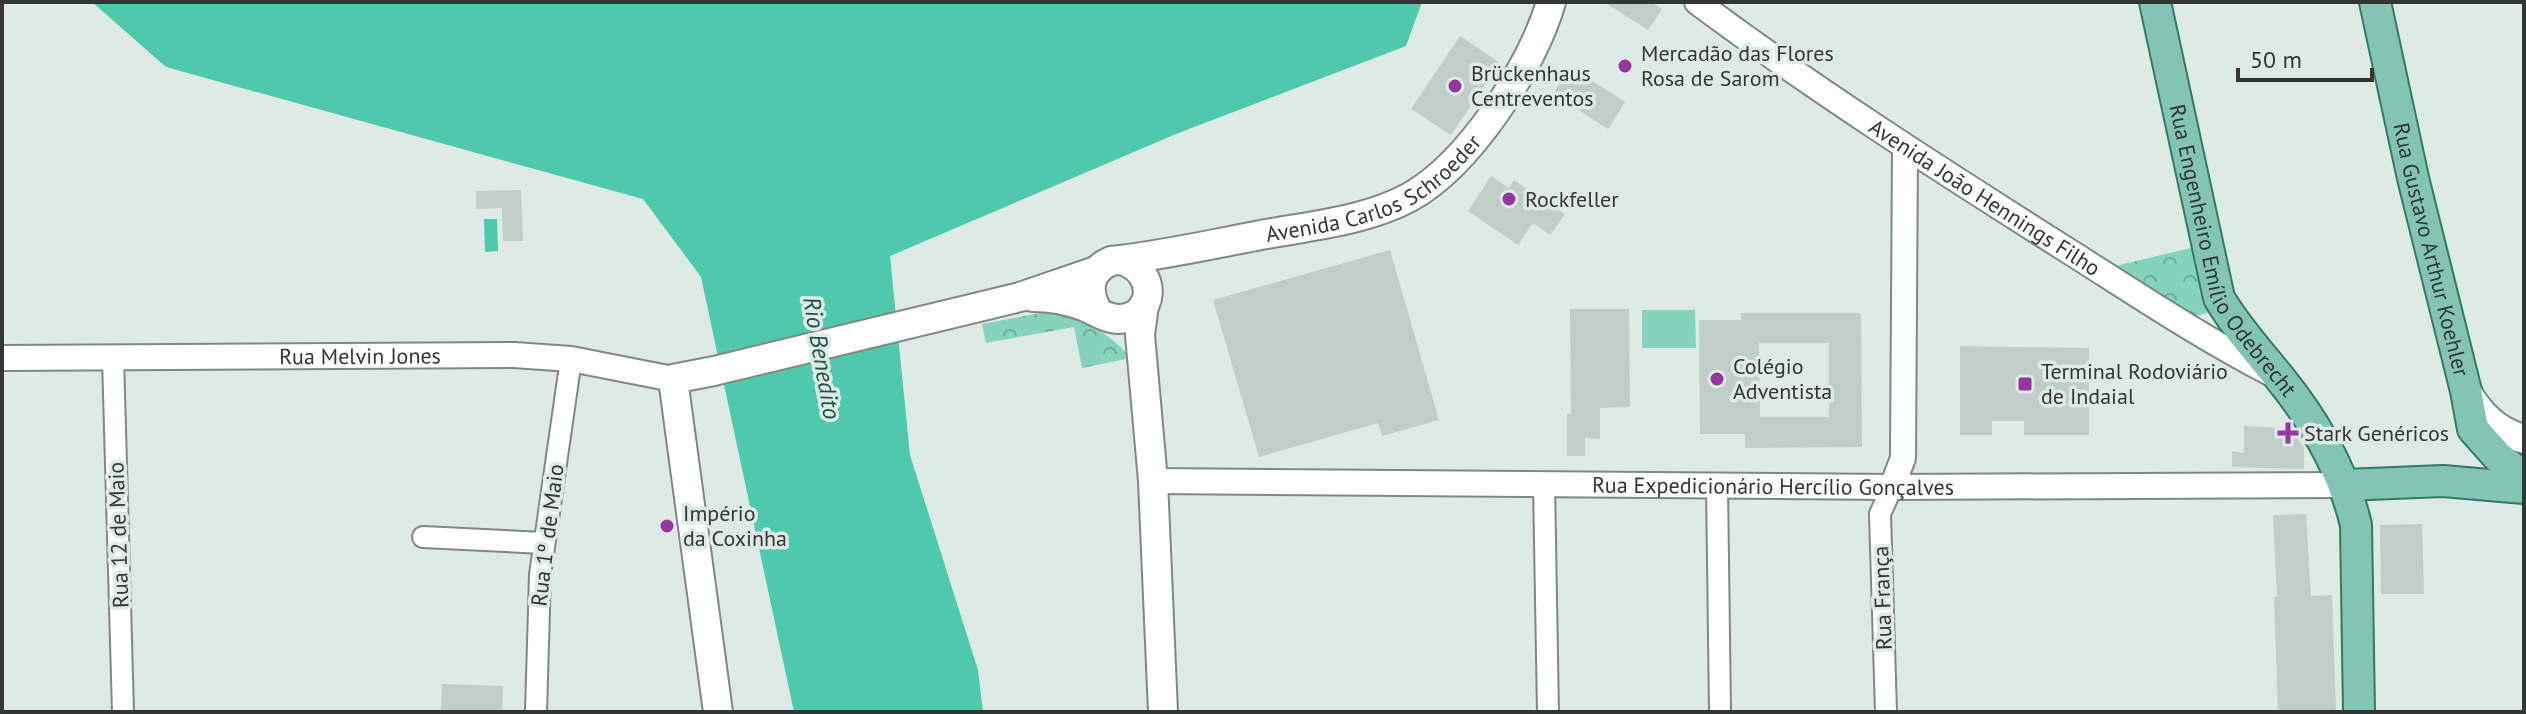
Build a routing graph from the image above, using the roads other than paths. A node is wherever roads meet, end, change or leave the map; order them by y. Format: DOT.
graph roads {
  1 [pos="1551,2"];
  2 [pos="1697,2"];
  3 [pos="2155,2"];
  4 [pos="2375,2"];
  5 [pos="1905,149"];
  6 [pos="1210,245"];
  7 [pos="1108,266"];
  8 [pos="1020,297"];
  9 [pos="1146,300"];
  10 [pos="1103,314"];
  11 [pos="1141,351"];
  12 [pos="2,358"];
  13 [pos="113,358"];
  14 [pos="571,359"];
  15 [pos="673,379"];
  16 [pos="2281,379"];
  17 [pos="2466,391"];
  18 [pos="2473,429"];
  19 [pos="2524,439"];
  20 [pos="2524,477"];
  21 [pos="1153,481"];
  22 [pos="2443,481"];
  23 [pos="2392,482"];
  24 [pos="1544,484"];
  25 [pos="1717,485"];
  26 [pos="2345,485"];
  27 [pos="1892,487"];
  28 [pos="2524,488"];
  29 [pos="2356,525"];
  30 [pos="423,537"];
  31 [pos="544,543"];
  32 [pos="123,712"];
  33 [pos="536,712"];
  34 [pos="718,712"];
  35 [pos="1163,712"];
  36 [pos="1548,712"];
  37 [pos="1720,712"];
  38 [pos="1886,712"];
  39 [pos="2359,712"];
  1 -- 6 [label="main road, Avenida Carlos Schroeder"];
  2 -- 5 [label="street, Avenida João Hennings Filho"];
  3 -- 16 [label="main road, Rua Engenheiro Emílio Odebrecht"];
  4 -- 17 [label="main road, Rua Gustavo Arthur Koehler"];
  5 -- 16 [label="street, Avenida João Hennings Filho"];
  5 -- 27 [label="street"];
  6 -- 7 [label="main road, Avenida Carlos Schroeder"];
  6 -- 9 [label="main road, Avenida Carlos Schroeder"];
  7 -- 8 [label="main road, Avenida Carlos Schroeder"];
  7 -- 9 [label="main road"];
  7 -- 10 [label="main road"];
  8 -- 10 [label="main road"];
  8 -- 15 [label="main road, Rua Melvin Jones"];
  9 -- 10 [label="main road"];
  9 -- 11 [label="main road"];
  10 -- 11 [label="main road"];
  11 -- 21 [label="main road"];
  12 -- 13 [label="street, Rua Melvin Jones"];
  13 -- 14 [label="street, Rua Melvin Jones"];
  13 -- 32 [label="street, Rua 12 de Maio"];
  14 -- 15 [label="street, Rua Melvin Jones"];
  14 -- 31 [label="street, Rua 1º de Maio"];
  15 -- 34 [label="main road"];
  16 -- 26 [label="main road, Rua Engenheiro Emílio Odebrecht"];
  17 -- 18 [label="main road, Rua Gustavo Arthur Koehler"];
  17 -- 19 [label="main road"];
  18 -- 20 [label="main road"];
  18 -- 22 [label="main road"];
  21 -- 24 [label="street, Rua Expedicionário Hercílio Gonçalves"];
  21 -- 35 [label="main road"];
  22 -- 23 [label="main road, Rua Expedicionário Hercílio Gonçalves"];
  22 -- 28 [label="main road, Rua Expedicionário Hercílio Gonçalves"];
  23 -- 26 [label="main road, Rua Expedicionário Hercílio Gonçalves"];
  23 -- 29 [label="main road"];
  24 -- 25 [label="street, Rua Expedicionário Hercílio Gonçalves"];
  24 -- 36 [label="street"];
  25 -- 27 [label="street, Rua Expedicionário Hercílio Gonçalves"];
  25 -- 37 [label="street"];
  26 -- 27 [label="street, Rua Expedicionário Hercílio Gonçalves"];
  26 -- 29 [label="main road, Rua Engenheiro Emílio Odebrecht"];
  27 -- 38 [label="street, Rua França"];
  29 -- 39 [label="main road, Rua Engenheiro Emílio Odebrecht"];
  30 -- 31 [label="street"];
  31 -- 33 [label="street, Rua 1º de Maio"];
}
